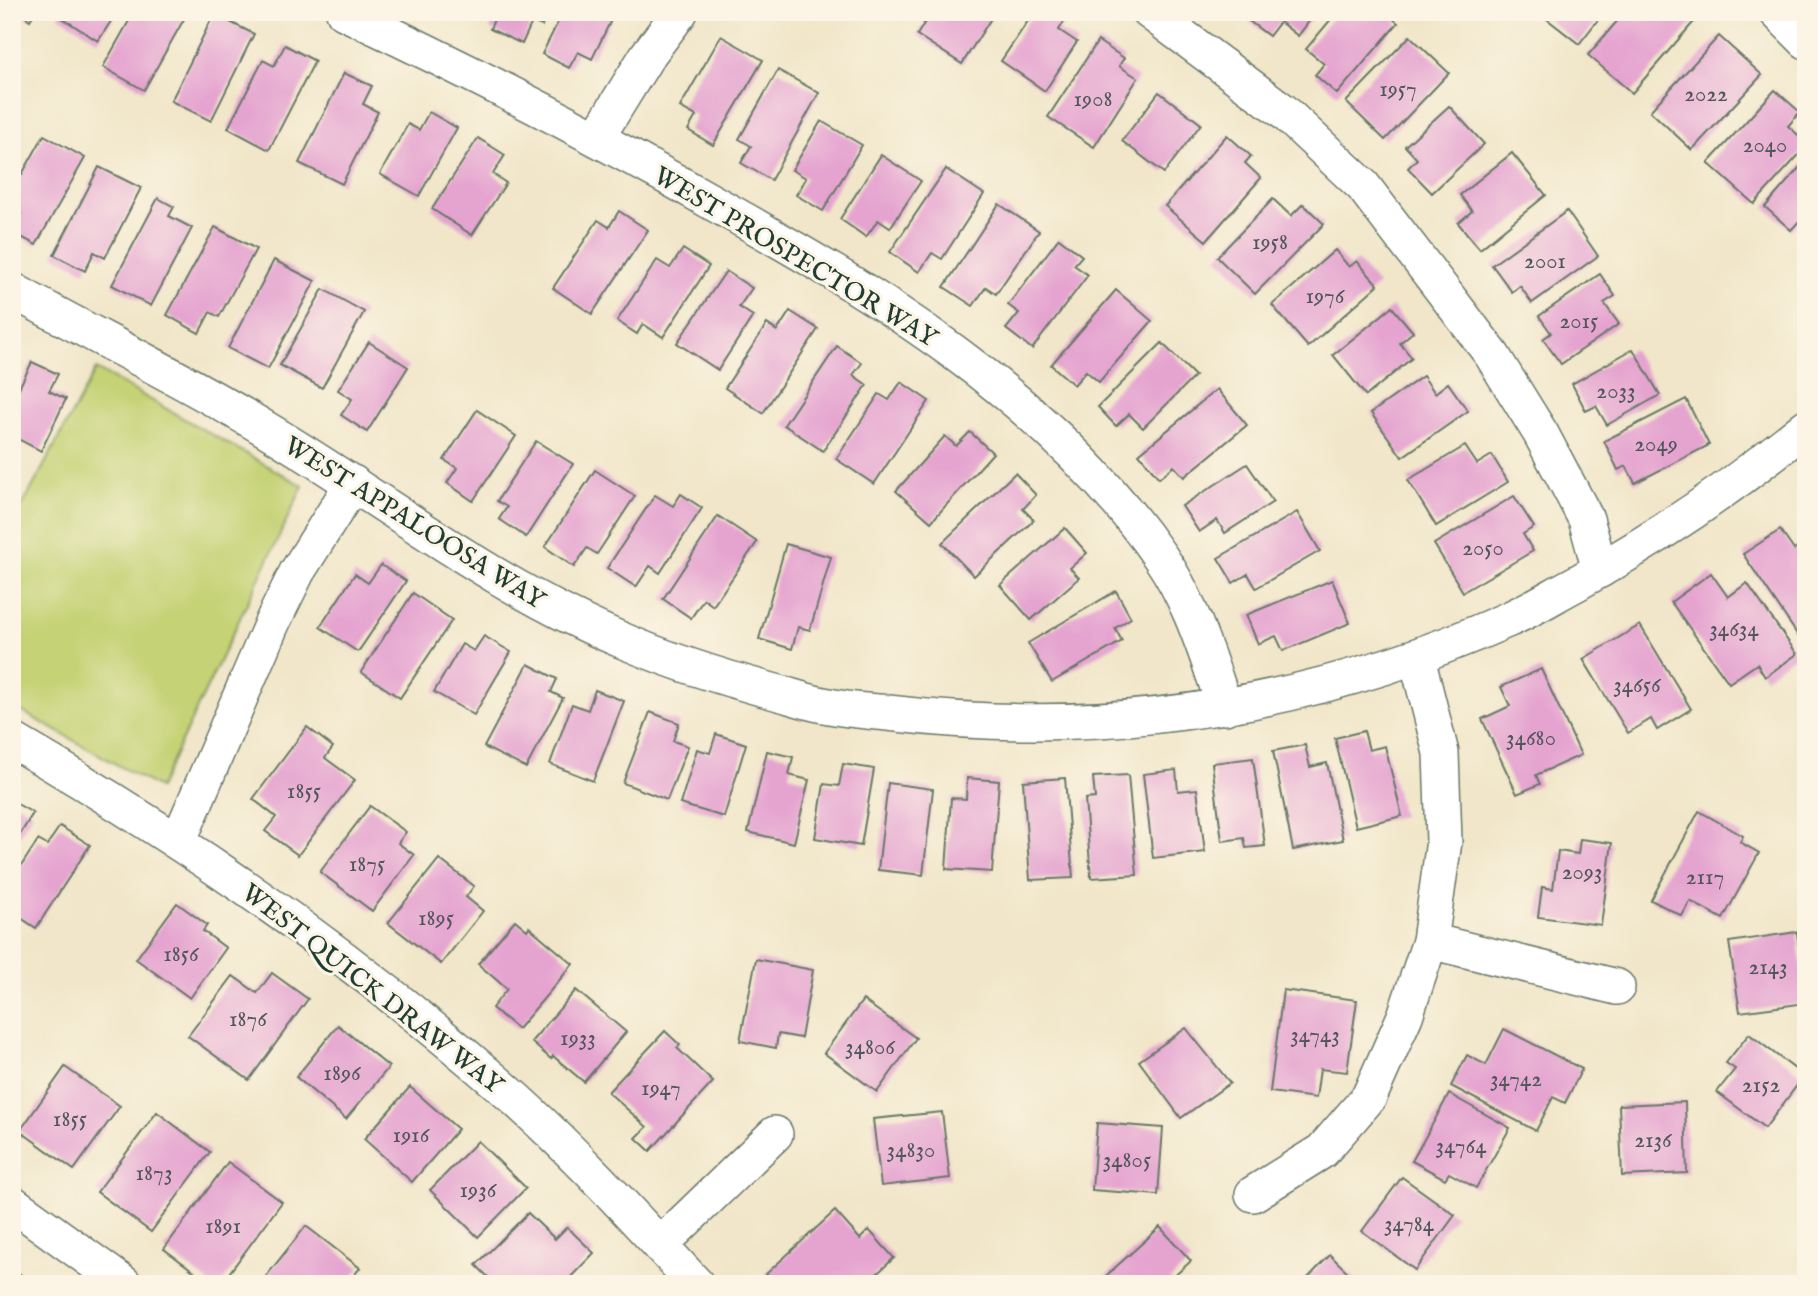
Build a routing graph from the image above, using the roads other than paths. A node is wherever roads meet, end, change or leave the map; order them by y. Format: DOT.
graph roads {
  1 [pos="344,12"];
  2 [pos="680,12"];
  3 [pos="1150,12"];
  4 [pos="1777,12"];
  5 [pos="1806,41"];
  6 [pos="597,137"];
  7 [pos="12,290"];
  8 [pos="1805,430"];
  9 [pos="353,483"];
  10 [pos="1600,570"];
  11 [pos="1417,658"];
  12 [pos="1225,707"];
  13 [pos="12,740"];
  14 [pos="178,842"];
  15 [pos="1430,941"];
  16 [pos="1617,987"];
  17 [pos="775,1134"];
  18 [pos="1253,1194"];
  19 [pos="12,1203"];
  20 [pos="660,1245"];
  21 [pos="124,1284"];
  22 [pos="696,1284"];
  1 -- 6 [label="street, WEST PROSPECTOR WAY"];
  2 -- 6 [label="street"];
  3 -- 10 [label="street"];
  4 -- 5 [label="street"];
  6 -- 12 [label="street, WEST PROSPECTOR WAY"];
  7 -- 9 [label="street, WEST APPALOOSA WAY"];
  8 -- 10 [label="street, WEST APPALOOSA WAY"];
  9 -- 12 [label="street, WEST APPALOOSA WAY"];
  9 -- 14 [label="street"];
  10 -- 11 [label="street, WEST APPALOOSA WAY"];
  11 -- 12 [label="street, WEST APPALOOSA WAY"];
  11 -- 15 [label="street"];
  13 -- 14 [label="street, WEST QUICK DRAW WAY"];
  14 -- 20 [label="street, WEST QUICK DRAW WAY"];
  15 -- 16 [label="street"];
  15 -- 18 [label="street"];
  17 -- 20 [label="street"];
  19 -- 21 [label="street"];
  20 -- 22 [label="street, WEST QUICK DRAW WAY"];
}
